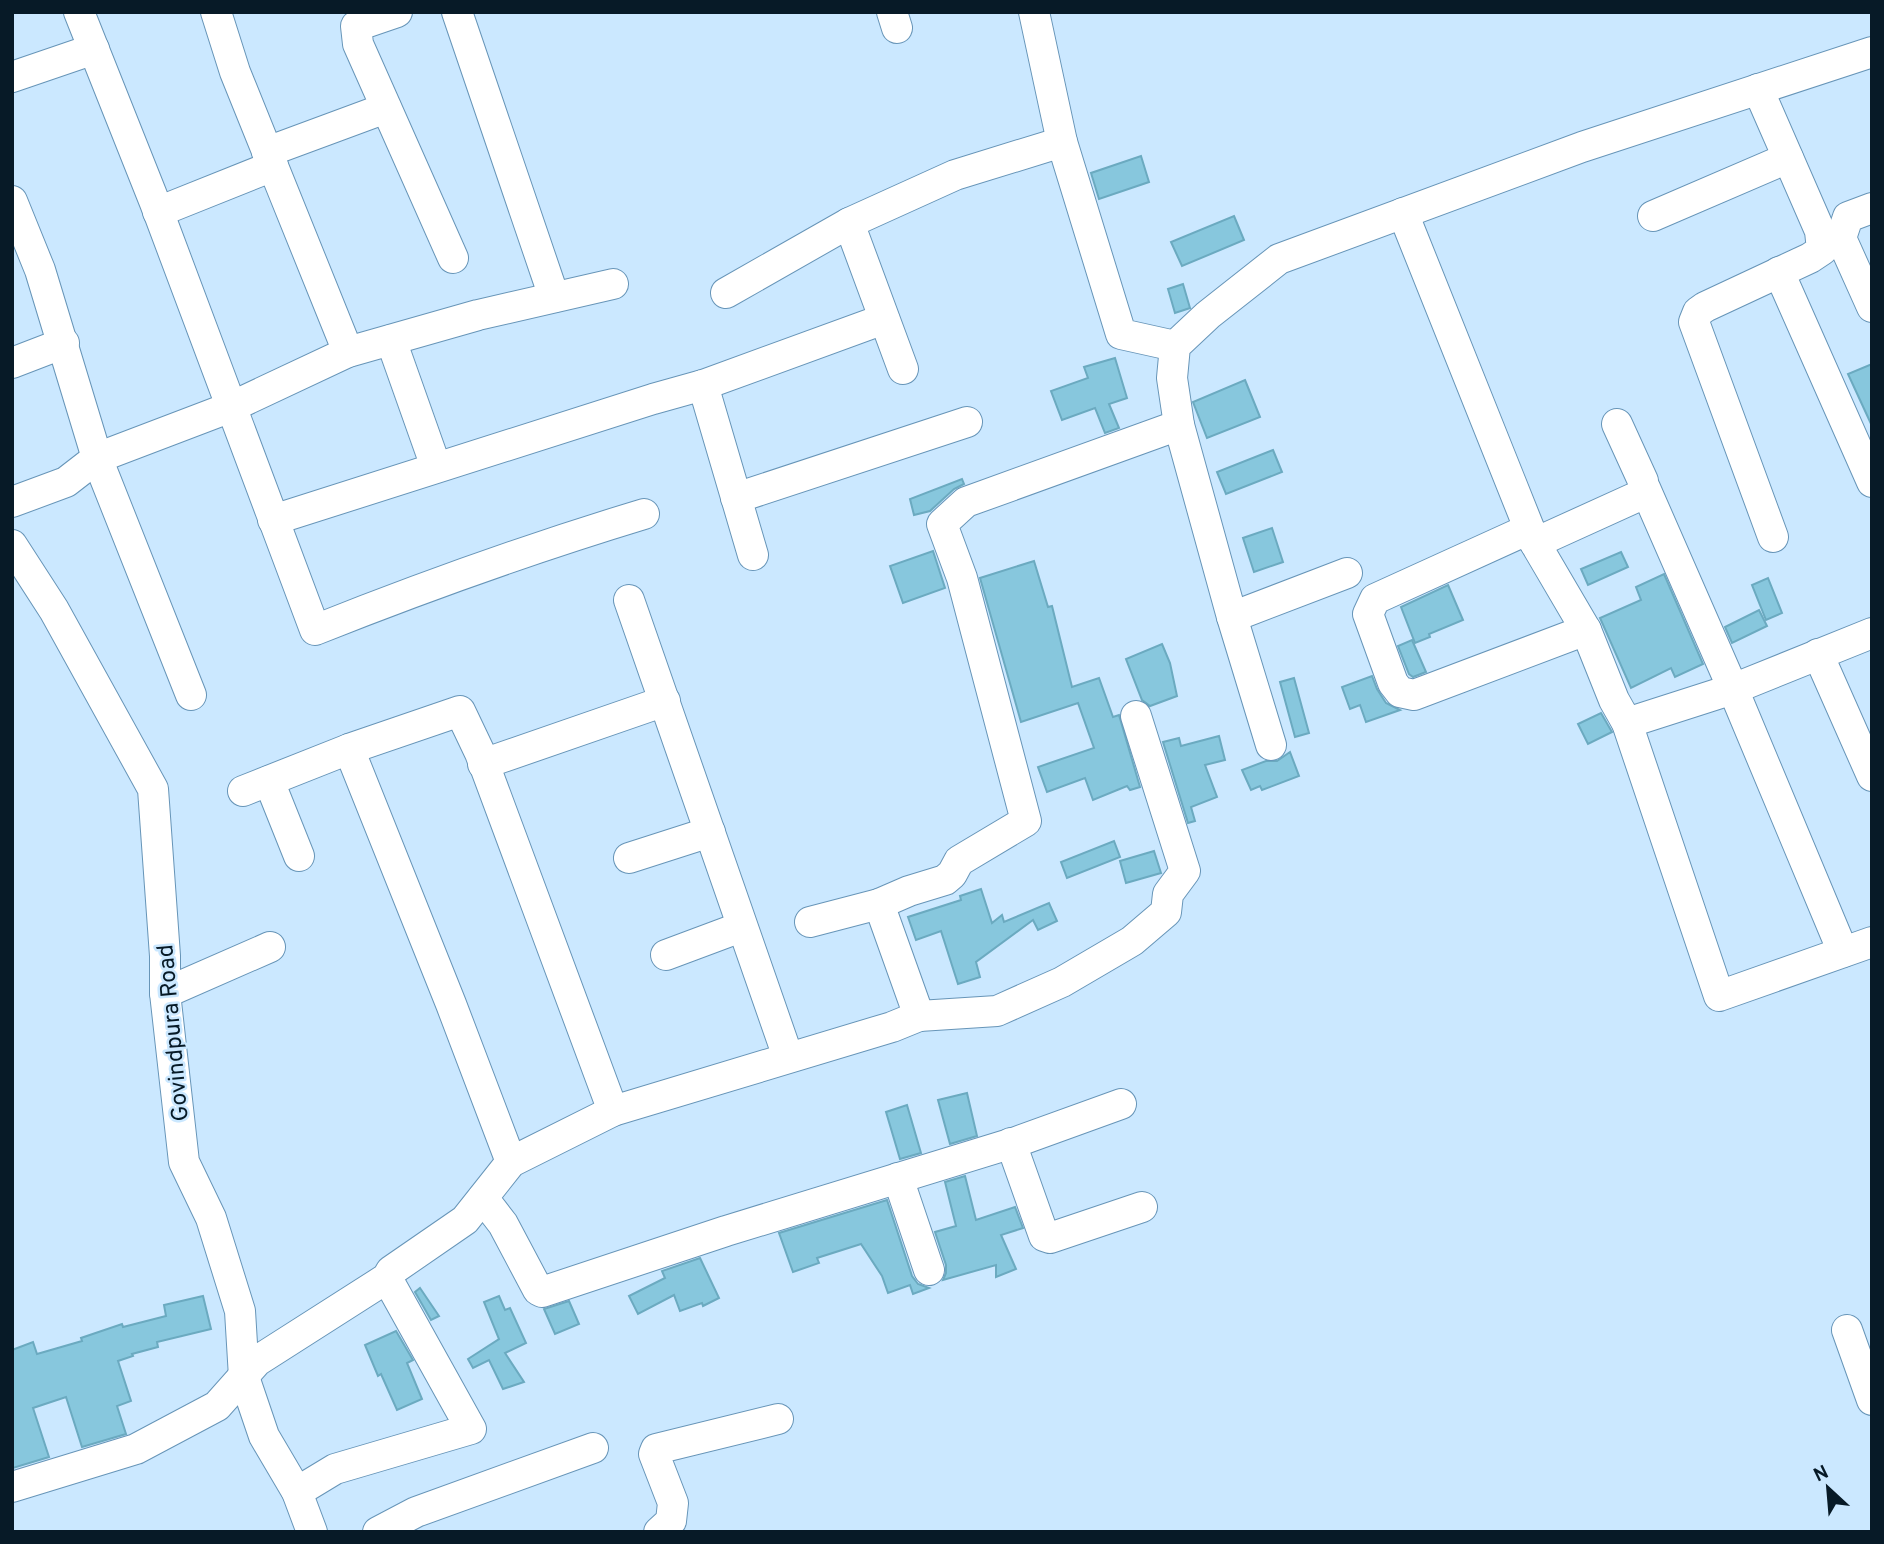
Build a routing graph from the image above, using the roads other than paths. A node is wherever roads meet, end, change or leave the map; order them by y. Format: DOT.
graph roads {
  1 [pos="79,12"];
  2 [pos="216,12"];
  3 [pos="457,12"];
  4 [pos="1034,12"];
  5 [pos="379,15"];
  6 [pos="94,50"];
  7 [pos="1872,52"];
  8 [pos="12,77"];
  9 [pos="1758,89"];
  10 [pos="386,108"];
  11 [pos="1062,142"];
  12 [pos="1788,158"];
  13 [pos="270,159"];
  14 [pos="1872,208"];
  15 [pos="14,211"];
  16 [pos="158,212"];
  17 [pos="1403,213"];
  18 [pos="1653,216"];
  19 [pos="849,223"];
  20 [pos="453,258"];
  21 [pos="1779,272"];
  22 [pos="613,284"];
  23 [pos="726,293"];
  24 [pos="554,297"];
  25 [pos="1872,307"];
  26 [pos="884,319"];
  27 [pos="391,340"];
  28 [pos="64,343"];
  29 [pos="1175,346"];
  30 [pos="348,352"];
  31 [pos="12,363"];
  32 [pos="903,369"];
  33 [pos="703,386"];
  34 [pos="232,407"];
  35 [pos="967,422"];
  36 [pos="1617,424"];
  37 [pos="1179,425"];
  38 [pos="97,458"];
  39 [pos="436,467"];
  40 [pos="1872,482"];
  41 [pos="1644,488"];
  42 [pos="736,498"];
  43 [pos="12,502"];
  44 [pos="644,514"];
  45 [pos="272,520"];
  46 [pos="1532,536"];
  47 [pos="1773,537"];
  48 [pos="12,545"];
  49 [pos="753,555"];
  50 [pos="1347,573"];
  51 [pos="629,600"];
  52 [pos="1232,617"];
  53 [pos="1586,630"];
  54 [pos="1872,633"];
  55 [pos="1818,654"];
  56 [pos="1733,689"];
  57 [pos="191,695"];
  58 [pos="665,701"];
  59 [pos="1136,716"];
  60 [pos="1627,723"];
  61 [pos="1270,744"];
  62 [pos="349,749"];
  63 [pos="483,764"];
  64 [pos="1872,776"];
  65 [pos="710,832"];
  66 [pos="299,856"];
  67 [pos="629,858"];
  68 [pos="879,904"];
  69 [pos="810,922"];
  70 [pos="741,927"];
  71 [pos="1872,942"];
  72 [pos="270,947"];
  73 [pos="1843,952"];
  74 [pos="666,955"];
  75 [pos="165,993"];
  76 [pos="919,1016"];
  77 [pos="788,1057"];
  78 [pos="1121,1104"];
  79 [pos="613,1111"];
  80 [pos="1011,1143"];
  81 [pos="511,1162"];
  82 [pos="898,1178"];
  83 [pos="483,1198"];
  84 [pos="1142,1207"];
  85 [pos="929,1270"];
  86 [pos="387,1278"];
  87 [pos="1847,1330"];
  88 [pos="244,1377"];
  89 [pos="1872,1401"];
  90 [pos="778,1419"];
  91 [pos="593,1448"];
  92 [pos="12,1487"];
  93 [pos="297,1492"];
  94 [pos="312,1532"];
  95 [pos="378,1532"];
  96 [pos="659,1532"];
  1 -- 6 [label="street"];
  2 -- 13 [label="street"];
  3 -- 24 [label="street"];
  4 -- 11 [label="street"];
  5 -- 10 [label="street"];
  6 -- 8 [label="street"];
  6 -- 16 [label="street"];
  7 -- 9 [label="street"];
  9 -- 12 [label="street"];
  9 -- 17 [label="street"];
  10 -- 13 [label="street"];
  10 -- 20 [label="street"];
  11 -- 19 [label="street"];
  11 -- 29 [label="street"];
  12 -- 18 [label="street"];
  12 -- 21 [label="street"];
  13 -- 16 [label="street"];
  13 -- 30 [label="street"];
  14 -- 25 [label="street"];
  15 -- 28 [label="street"];
  16 -- 34 [label="street"];
  17 -- 29 [label="street"];
  17 -- 46 [label="street"];
  19 -- 23 [label="street"];
  19 -- 26 [label="street"];
  21 -- 40 [label="street"];
  21 -- 47 [label="street"];
  22 -- 24 [label="street"];
  24 -- 27 [label="street"];
  26 -- 32 [label="street"];
  26 -- 33 [label="street"];
  27 -- 30 [label="street"];
  27 -- 39 [label="street"];
  28 -- 31 [label="street"];
  28 -- 38 [label="street"];
  29 -- 37 [label="street"];
  30 -- 34 [label="street"];
  33 -- 39 [label="street"];
  33 -- 42 [label="street"];
  34 -- 38 [label="street"];
  34 -- 45 [label="street"];
  35 -- 42 [label="street"];
  36 -- 41 [label="street"];
  37 -- 52 [label="street"];
  37 -- 68 [label="street"];
  38 -- 43 [label="street"];
  38 -- 57 [label="street"];
  39 -- 45 [label="street"];
  41 -- 46 [label="street"];
  41 -- 56 [label="street"];
  42 -- 49 [label="street"];
  44 -- 45 [label="street"];
  46 -- 53 [label="street"];
  46 -- 53 [label="street"];
  48 -- 75 [label="street, Govindpura Road"];
  50 -- 52 [label="street"];
  51 -- 58 [label="street"];
  52 -- 61 [label="street"];
  53 -- 60 [label="street"];
  54 -- 55 [label="street"];
  55 -- 56 [label="street"];
  55 -- 64 [label="street"];
  56 -- 60 [label="street"];
  56 -- 73 [label="street"];
  58 -- 63 [label="street"];
  58 -- 65 [label="street"];
  59 -- 76 [label="street"];
  60 -- 73 [label="street"];
  62 -- 63 [label="street"];
  62 -- 66 [label="street"];
  62 -- 81 [label="street"];
  63 -- 79 [label="street"];
  65 -- 67 [label="street"];
  65 -- 70 [label="street"];
  68 -- 69 [label="street"];
  68 -- 76 [label="street"];
  70 -- 74 [label="street"];
  70 -- 77 [label="street"];
  71 -- 73 [label="street"];
  72 -- 75 [label="street"];
  75 -- 88 [label="street, Govindpura Road"];
  76 -- 77 [label="street"];
  77 -- 79 [label="street"];
  78 -- 80 [label="street"];
  79 -- 81 [label="street"];
  80 -- 82 [label="street"];
  80 -- 84 [label="street"];
  81 -- 83 [label="street"];
  82 -- 83 [label="street"];
  82 -- 85 [label="street"];
  83 -- 86 [label="street"];
  86 -- 88 [label="street"];
  86 -- 93 [label="street"];
  87 -- 89 [label="street"];
  88 -- 92 [label="street"];
  88 -- 93 [label="street, Govindpura Road"];
  90 -- 96 [label="street"];
  91 -- 95 [label="street"];
  93 -- 94 [label="street, Govindpura Road"];
}
